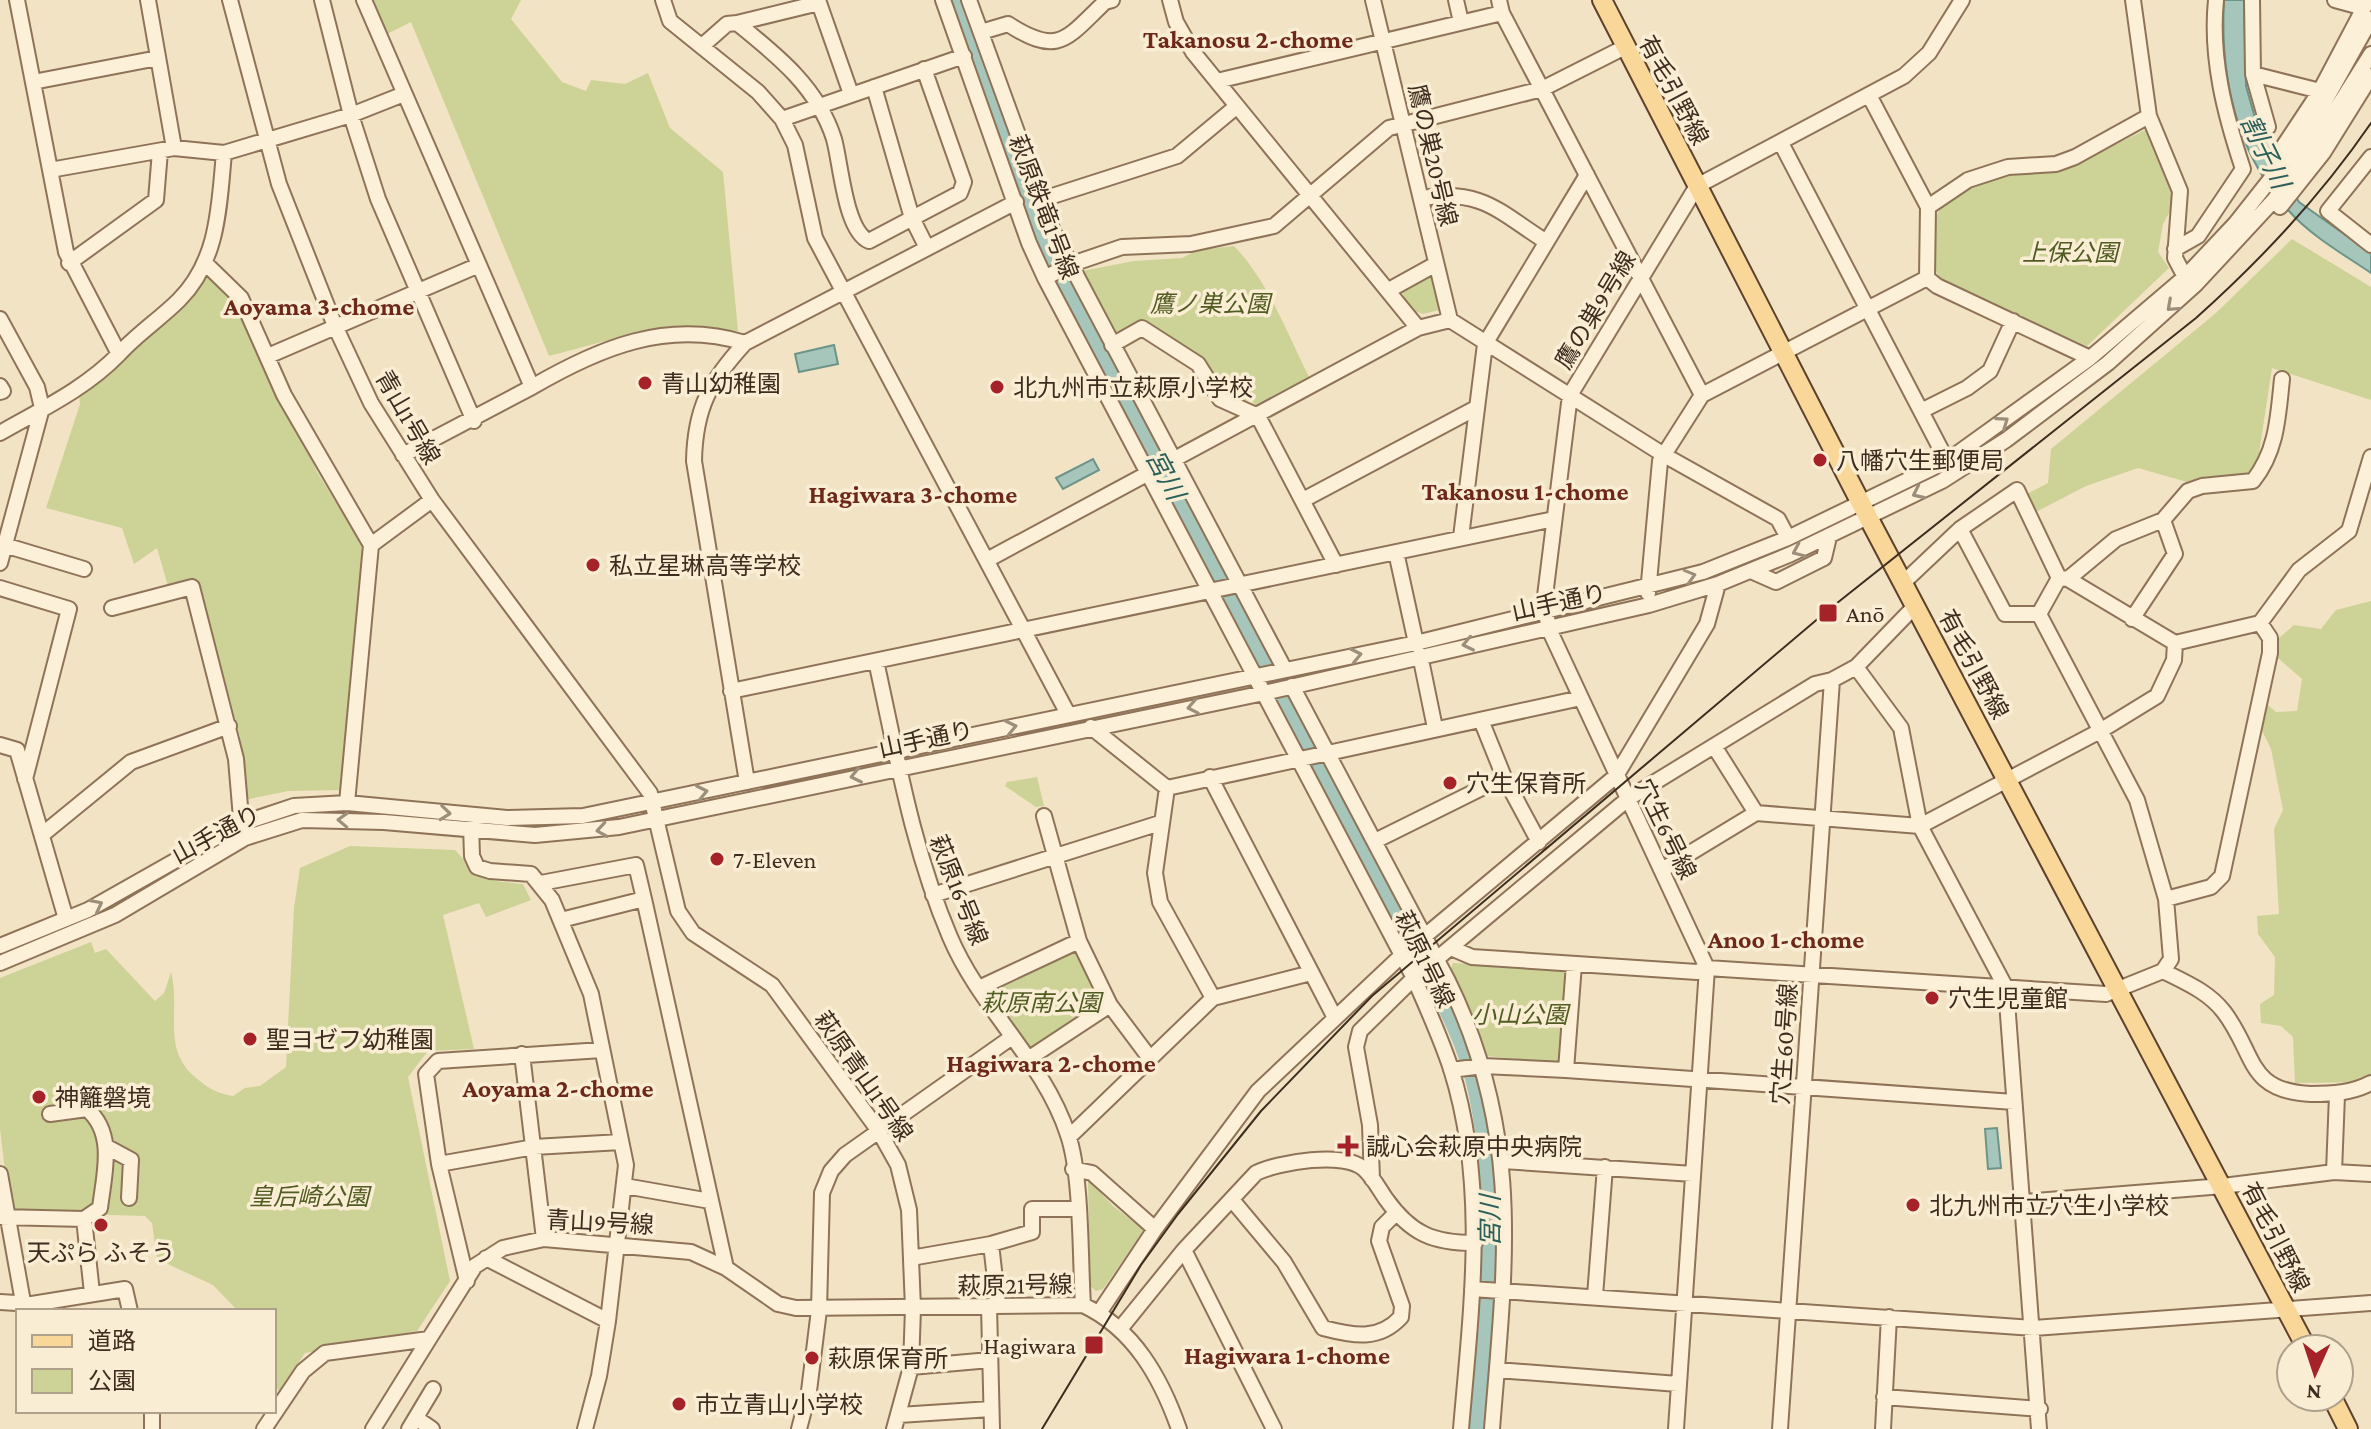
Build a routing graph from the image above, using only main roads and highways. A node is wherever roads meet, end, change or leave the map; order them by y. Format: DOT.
graph roads {
  1 [pos="1602,0"];
  2 [pos="2299,1333"];
  1 -- 2 [label="main road, 有毛引野線"];
}
